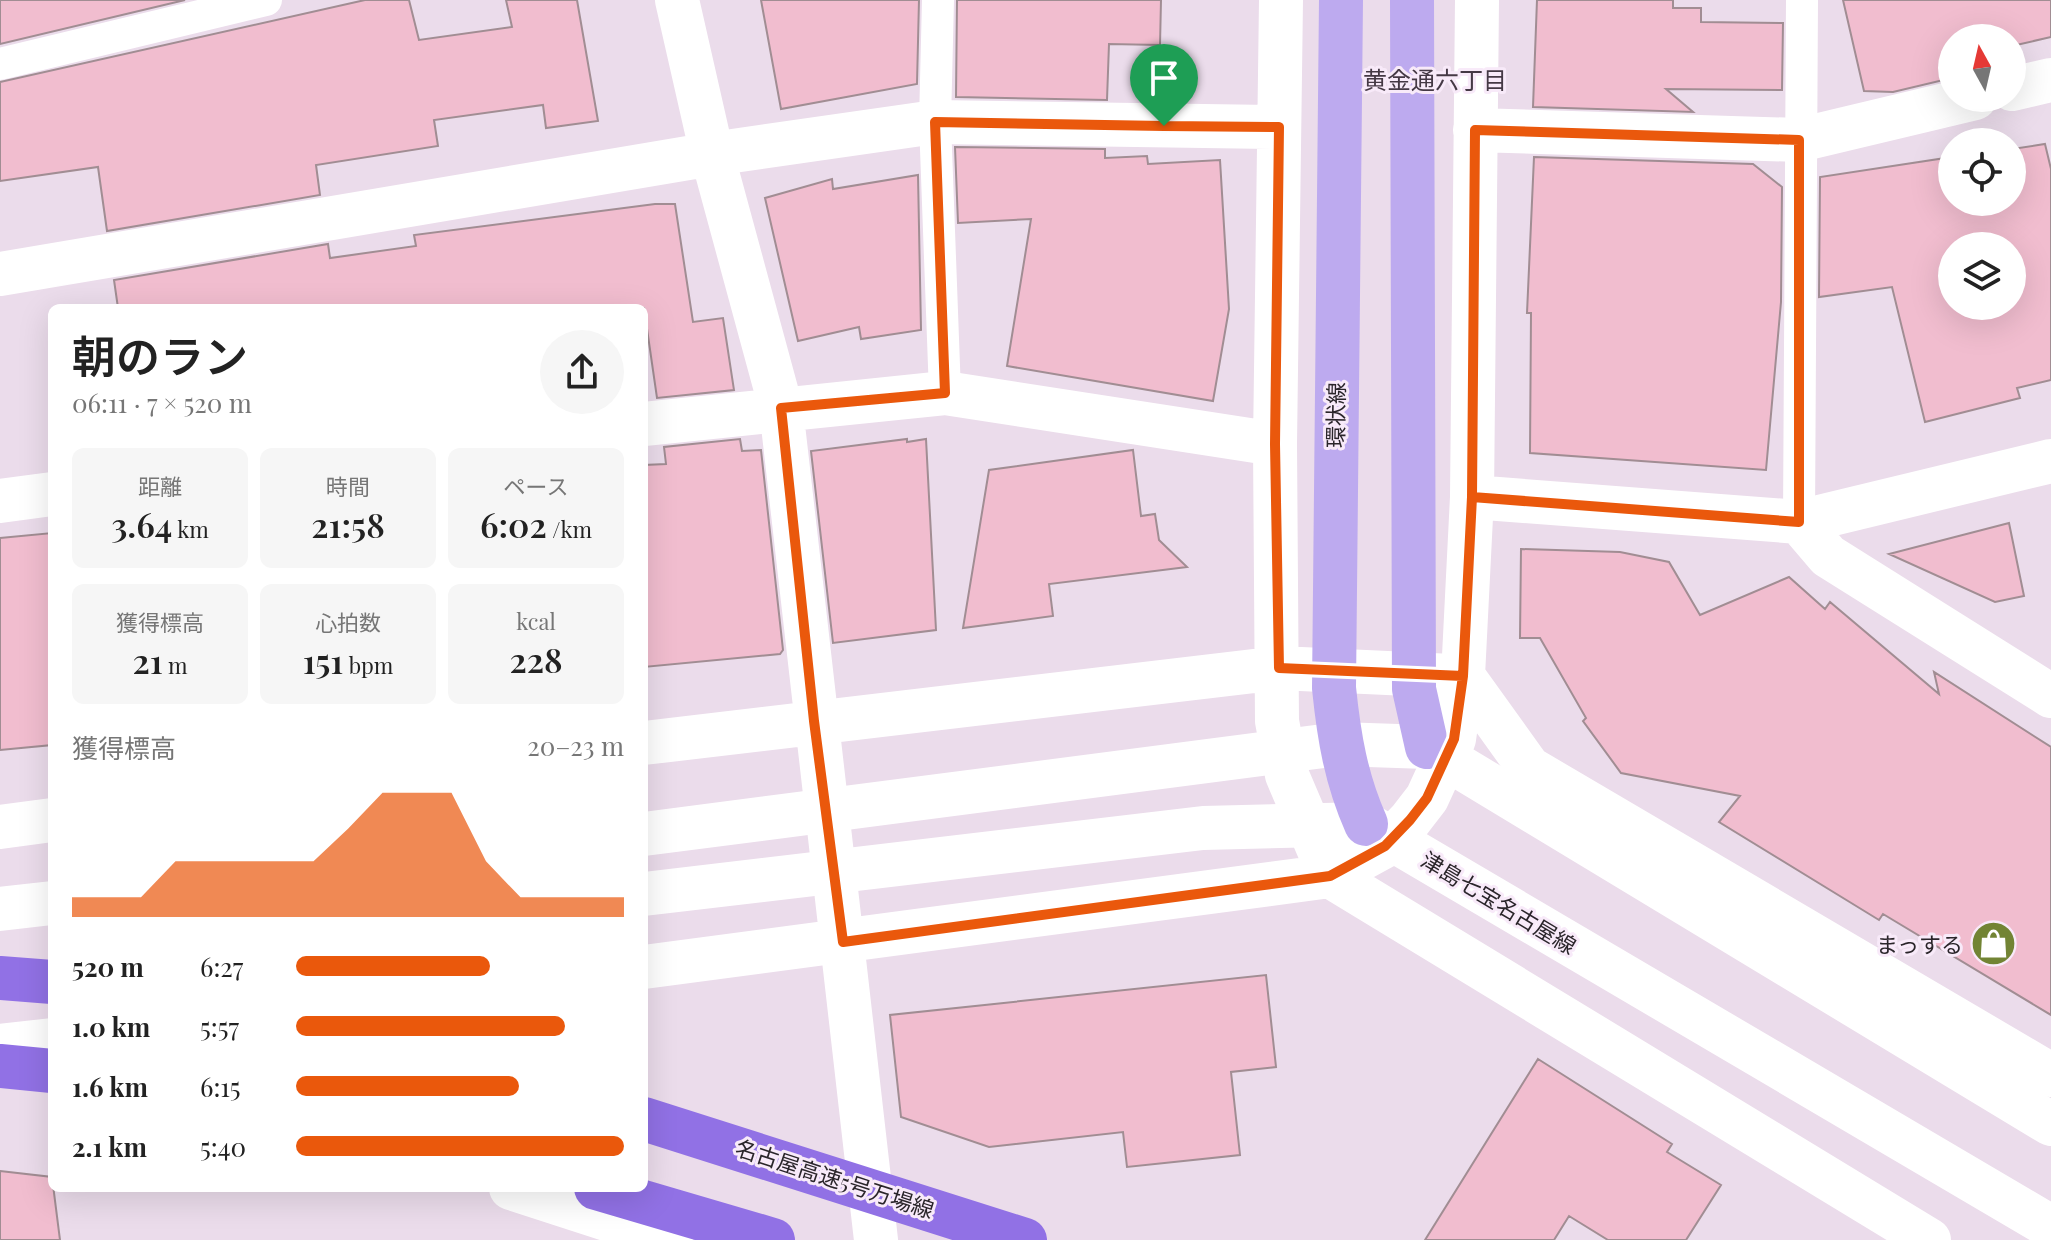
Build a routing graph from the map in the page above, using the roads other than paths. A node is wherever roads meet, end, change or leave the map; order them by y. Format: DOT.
graph roads {
  1 [pos="266,0"];
  2 [pos="677,0"];
  3 [pos="938,0"];
  4 [pos="1281,0"];
  5 [pos="1341,0"];
  6 [pos="1412,0"];
  7 [pos="1477,0"];
  8 [pos="1802,0"];
  9 [pos="0,64"];
  10 [pos="2051,80"];
  11 [pos="2026,86"];
  12 [pos="1938,107"];
  13 [pos="935,122"];
  14 [pos="1279,127"];
  15 [pos="1475,130"];
  16 [pos="1799,140"];
  17 [pos="712,154"];
  18 [pos="0,274"];
  19 [pos="945,393"];
  20 [pos="781,408"];
  21 [pos="648,424"];
  22 [pos="1275,444"];
  23 [pos="2051,461"];
  24 [pos="48,495"];
  25 [pos="1472,497"];
  26 [pos="0,501"];
  27 [pos="1799,522"];
  28 [pos="1279,668"];
  29 [pos="1463,676"];
  30 [pos="2051,696"];
  31 [pos="814,721"];
  32 [pos="648,742"];
  33 [pos="1339,744"];
  34 [pos="1427,747"];
  35 [pos="48,821"];
  36 [pos="1366,824"];
  37 [pos="0,827"];
  38 [pos="648,833"];
  39 [pos="1330,876"];
  40 [pos="648,894"];
  41 [pos="48,903"];
  42 [pos="0,909"];
  43 [pos="843,942"];
  44 [pos="648,966"];
  45 [pos="48,967"];
  46 [pos="0,975"];
  47 [pos="48,981"];
  48 [pos="48,1040"];
  49 [pos="0,1046"];
  50 [pos="0,1066"];
  51 [pos="48,1071"];
  52 [pos="2051,1075"];
  53 [pos="0,1080"];
  54 [pos="48,1087"];
  55 [pos="648,1120"];
  56 [pos="2051,1124"];
  57 [pos="522,1192"];
  58 [pos="2051,1198"];
  59 [pos="579,1212"];
  60 [pos="2051,1227"];
  61 [pos="671,1240"];
  62 [pos="773,1240"];
  63 [pos="876,1240"];
  64 [pos="1025,1240"];
  65 [pos="1929,1240"];
  66 [pos="2012,1240"];
  1 -- 9 [label="lane"];
  2 -- 17 [label="street"];
  3 -- 13 [label="lane"];
  4 -- 14 [label="street"];
  5 -- 33 [label="main road, 環状線"];
  6 -- 34 [label="main road"];
  7 -- 15 [label="street"];
  8 -- 16 [label="lane"];
  10 -- 11 [label="street"];
  12 -- 16 [label="street"];
  13 -- 14 [label="street"];
  13 -- 17 [label="street"];
  13 -- 19 [label="lane"];
  14 -- 22 [label="street"];
  15 -- 16 [label="street"];
  15 -- 25 [label="street"];
  16 -- 27 [label="lane"];
  17 -- 18 [label="street"];
  17 -- 20 [label="street"];
  19 -- 20 [label="street"];
  19 -- 22 [label="street"];
  20 -- 21 [label="street"];
  20 -- 31 [label="street"];
  22 -- 28 [label="street"];
  23 -- 27 [label="street"];
  24 -- 26 [label="street"];
  25 -- 27 [label="street"];
  25 -- 29 [label="street"];
  27 -- 30 [label="street"];
  28 -- 29 [label="street"];
  28 -- 31 [label="street"];
  28 -- 39 [label="street"];
  29 -- 39 [label="street"];
  29 -- 52 [label="street"];
  31 -- 32 [label="street"];
  31 -- 43 [label="street"];
  33 -- 34 [label="street"];
  33 -- 36 [label="main road, 環状線"];
  33 -- 38 [label="street"];
  34 -- 56 [label="street"];
  35 -- 37 [label="street"];
  36 -- 40 [label="street"];
  36 -- 60 [label="street, 津島七宝名古屋線"];
  39 -- 43 [label="street"];
  39 -- 65 [label="street"];
  41 -- 42 [label="street"];
  43 -- 44 [label="street"];
  43 -- 63 [label="street"];
  45 -- 46 [label="street"];
  46 -- 47 [label="highway"];
  48 -- 49 [label="street"];
  50 -- 51 [label="highway"];
  53 -- 54 [label="street"];
  55 -- 64 [label="highway, 名古屋高速5号万場線"];
  57 -- 59 [label="street"];
  58 -- 66 [label="street"];
  59 -- 61 [label="street"];
  59 -- 62 [label="highway"];
}
